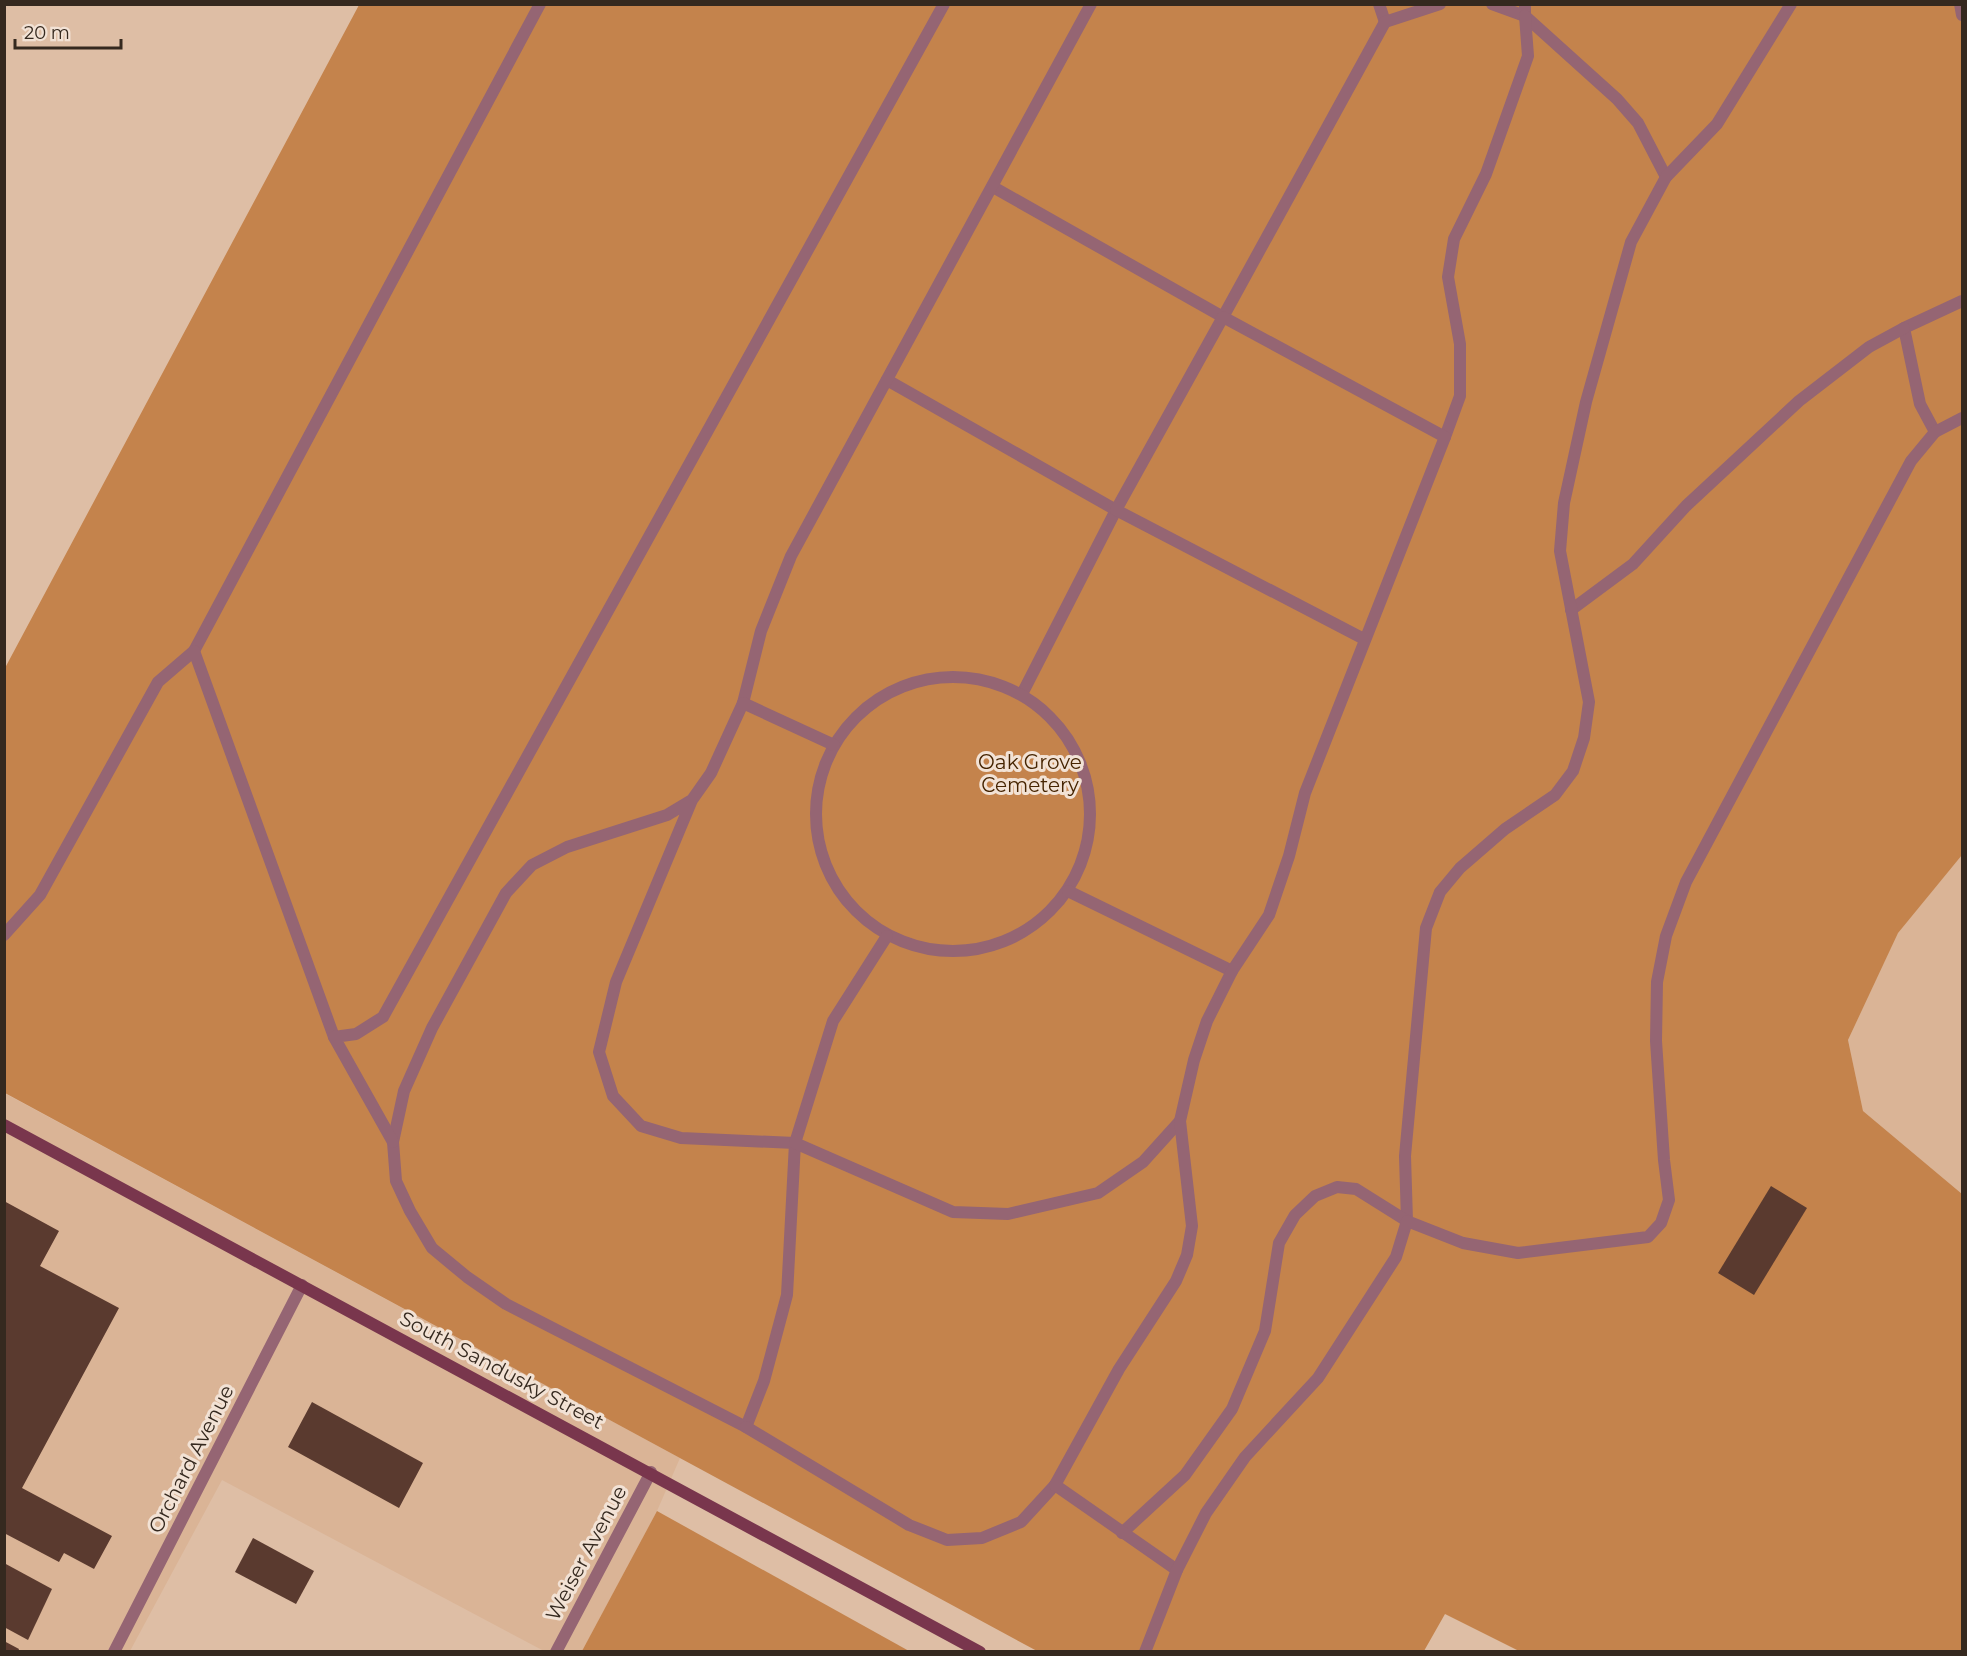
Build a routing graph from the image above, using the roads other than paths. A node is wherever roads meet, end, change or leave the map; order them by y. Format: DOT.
graph roads {
  1 [pos="540,4"];
  2 [pos="944,4"];
  3 [pos="1091,4"];
  4 [pos="1379,4"];
  5 [pos="1440,4"];
  6 [pos="1492,4"];
  7 [pos="1791,4"];
  8 [pos="1960,4"];
  9 [pos="1525,10"];
  10 [pos="1962,15"];
  11 [pos="1384,22"];
  12 [pos="1666,177"];
  13 [pos="993,187"];
  14 [pos="1962,301"];
  15 [pos="1223,317"];
  16 [pos="1904,328"];
  17 [pos="886,380"];
  18 [pos="1962,418"];
  19 [pos="1935,432"];
  20 [pos="1445,437"];
  21 [pos="1116,510"];
  22 [pos="1571,610"];
  23 [pos="1364,639"];
  24 [pos="194,651"];
  25 [pos="1022,694"];
  26 [pos="743,703"];
  27 [pos="834,745"];
  28 [pos="692,800"];
  29 [pos="1068,891"];
  30 [pos="4,935"];
  31 [pos="887,936"];
  32 [pos="1232,971"];
  33 [pos="334,1037"];
  34 [pos="1180,1121"];
  35 [pos="4,1125"];
  36 [pos="393,1142"];
  37 [pos="795,1143"];
  38 [pos="1407,1221"];
  39 [pos="302,1285"];
  40 [pos="746,1426"];
  41 [pos="651,1472"];
  42 [pos="1055,1485"];
  43 [pos="1122,1533"];
  44 [pos="1177,1570"];
  45 [pos="114,1652"];
  46 [pos="556,1652"];
  47 [pos="980,1652"];
  48 [pos="1145,1652"];
  1 -- 24 [label="street"];
  2 -- 33 [label="street"];
  3 -- 13 [label="street"];
  4 -- 11 [label="street"];
  5 -- 11 [label="street"];
  6 -- 9 [label="street"];
  7 -- 12 [label="street"];
  8 -- 10 [label="street"];
  9 -- 12 [label="street"];
  9 -- 20 [label="street"];
  11 -- 15 [label="street"];
  12 -- 22 [label="street"];
  13 -- 15 [label="street"];
  13 -- 17 [label="street"];
  14 -- 16 [label="street"];
  15 -- 20 [label="street"];
  15 -- 21 [label="street"];
  16 -- 19 [label="street"];
  16 -- 22 [label="street"];
  17 -- 21 [label="street"];
  17 -- 26 [label="street"];
  18 -- 19 [label="street"];
  19 -- 38 [label="street"];
  20 -- 23 [label="street"];
  21 -- 23 [label="street"];
  21 -- 25 [label="street"];
  22 -- 38 [label="street"];
  23 -- 32 [label="street"];
  24 -- 30 [label="street"];
  24 -- 33 [label="street"];
  25 -- 27 [label="street"];
  25 -- 29 [label="street"];
  26 -- 27 [label="street"];
  26 -- 28 [label="street"];
  27 -- 31 [label="street"];
  28 -- 36 [label="street"];
  28 -- 37 [label="street"];
  29 -- 31 [label="street"];
  29 -- 32 [label="street"];
  31 -- 37 [label="street"];
  32 -- 34 [label="street"];
  33 -- 36 [label="street"];
  34 -- 37 [label="street"];
  34 -- 42 [label="street"];
  35 -- 39 [label="street, South Sandusky Street"];
  36 -- 40 [label="street"];
  37 -- 40 [label="street"];
  38 -- 43 [label="street"];
  38 -- 44 [label="street"];
  39 -- 41 [label="street, South Sandusky Street"];
  39 -- 45 [label="street, Orchard Avenue"];
  40 -- 42 [label="street"];
  41 -- 46 [label="street, Weiser Avenue"];
  41 -- 47 [label="street, South Sandusky Street"];
  42 -- 43 [label="street"];
  43 -- 44 [label="street"];
  44 -- 48 [label="street"];
}
